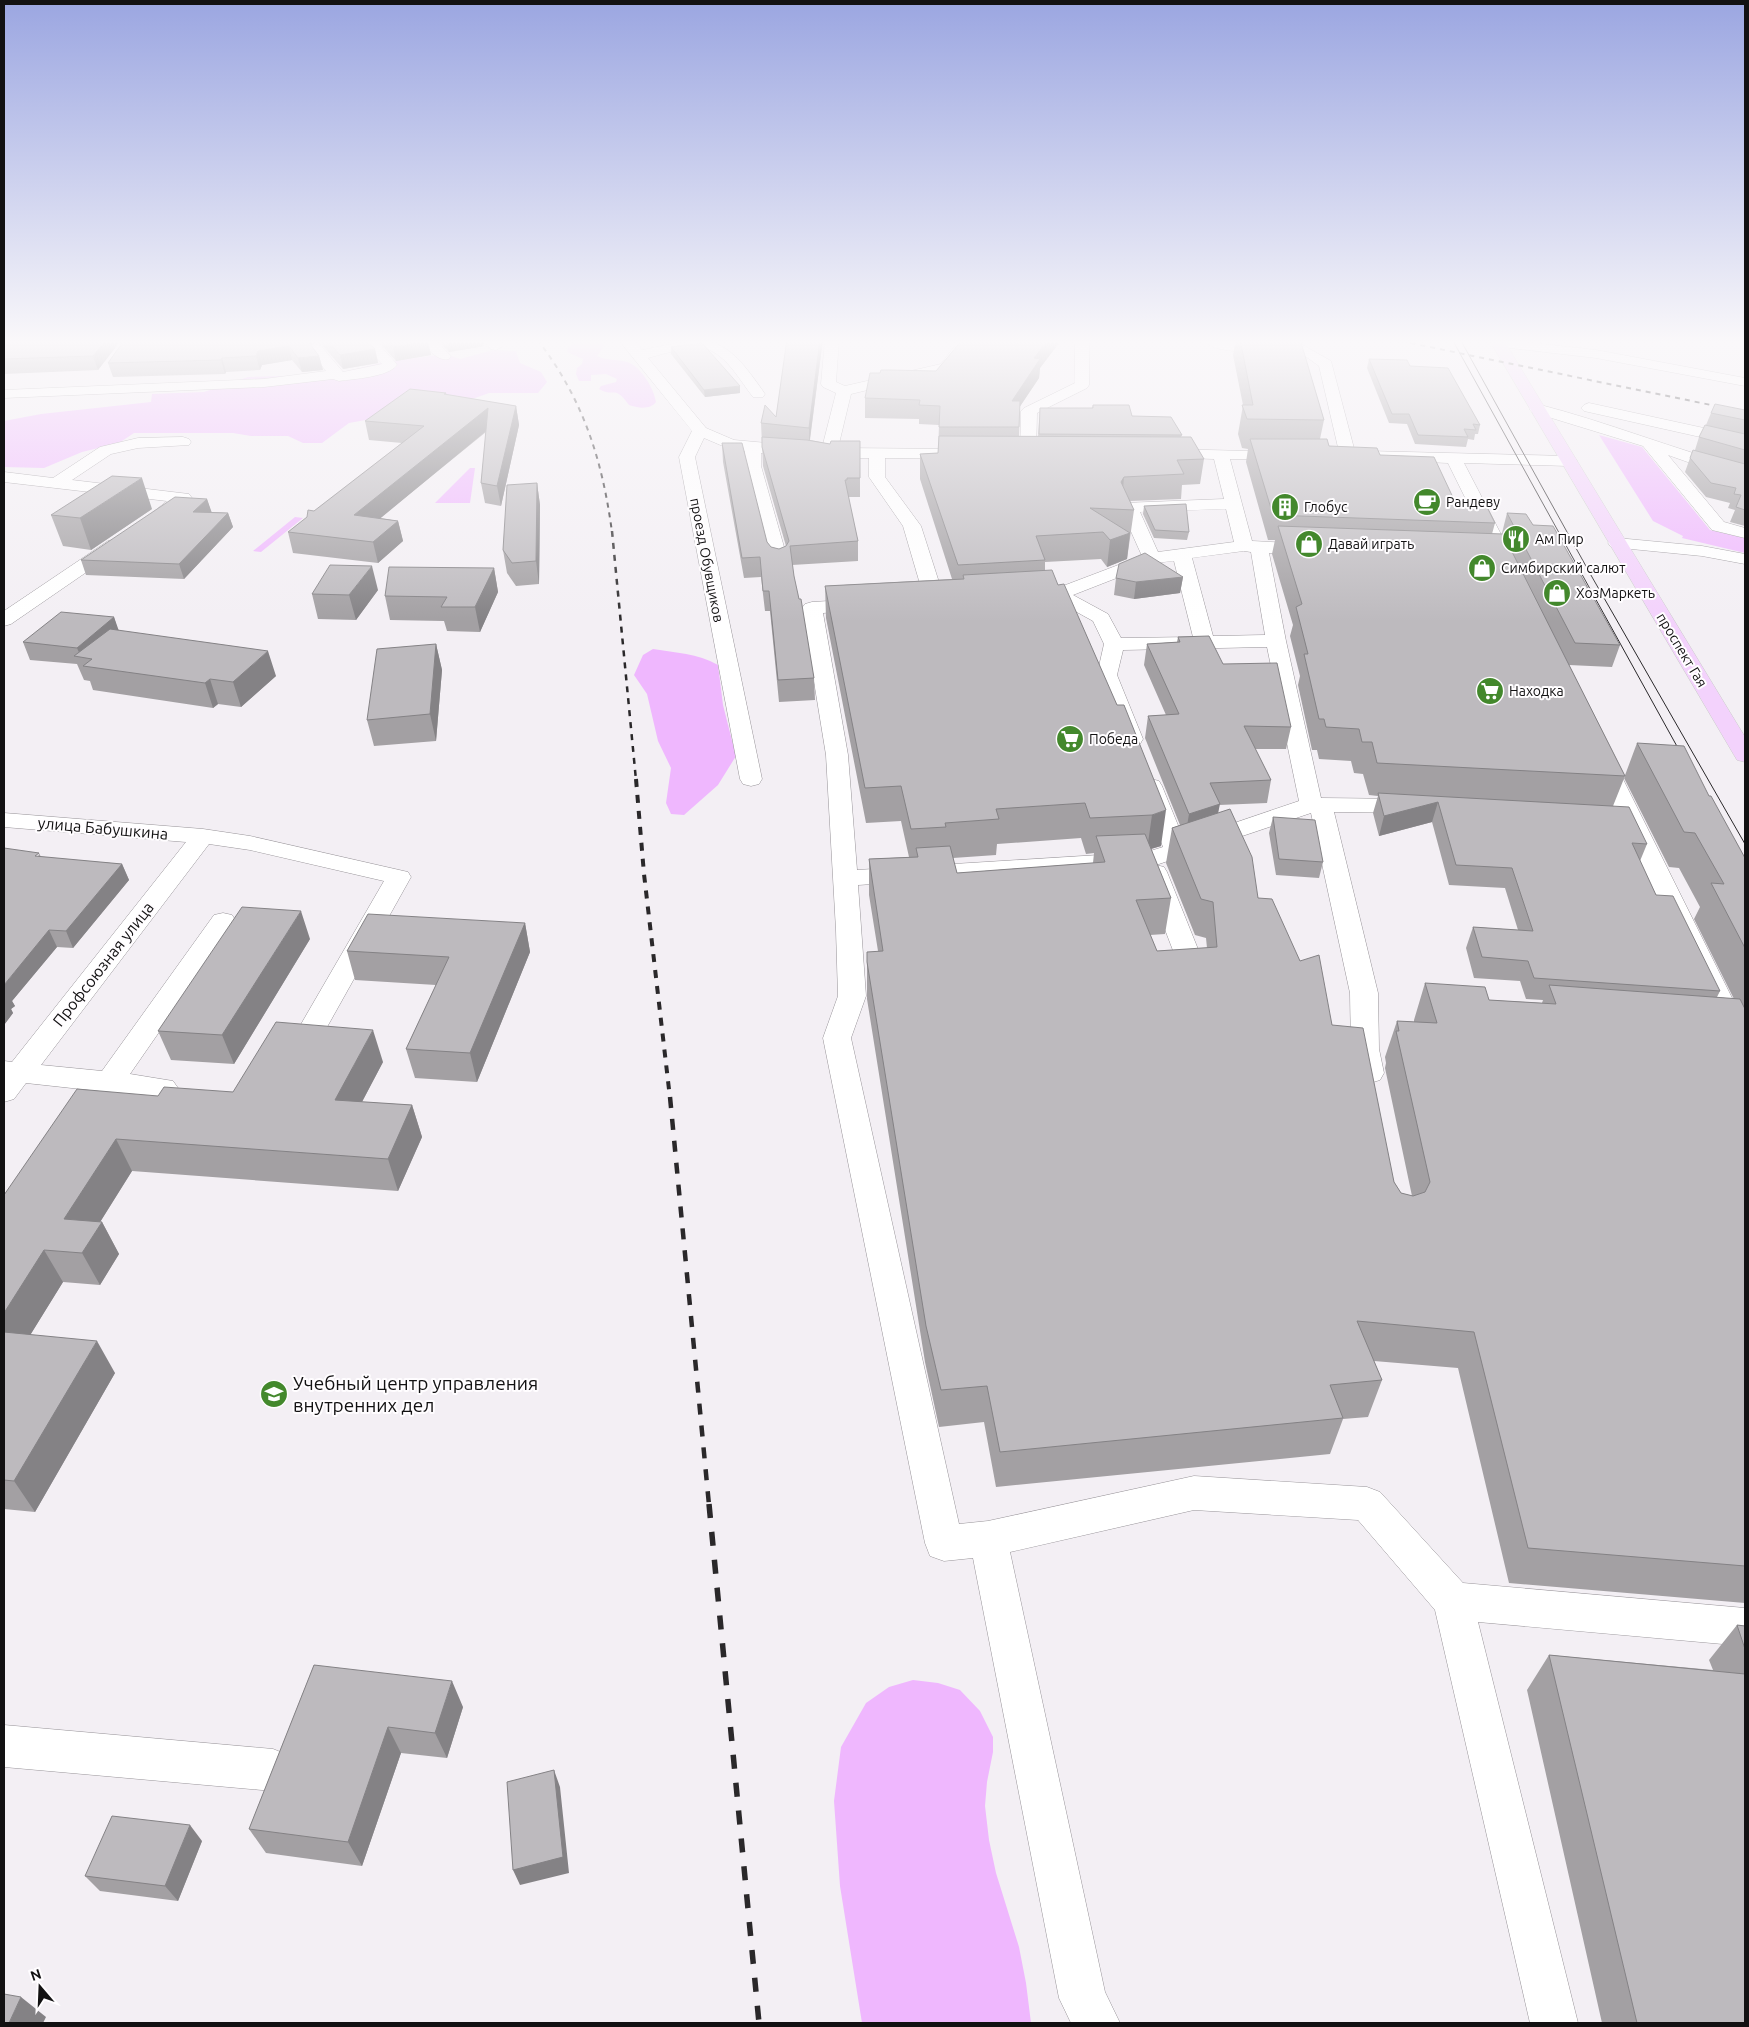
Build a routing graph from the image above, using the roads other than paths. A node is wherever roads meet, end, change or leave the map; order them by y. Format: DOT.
graph roads {
  1 [pos="699,434"];
  2 [pos="706,434"];
  3 [pos="834,434"];
  4 [pos="1028,434"];
  5 [pos="1343,434"];
  6 [pos="1553,434"];
  7 [pos="1620,434"];
  8 [pos="1707,434"];
  9 [pos="183,442"];
  10 [pos="1745,442"];
  11 [pos="1648,443"];
  12 [pos="753,447"];
  13 [pos="830,453"];
  14 [pos="877,453"];
  15 [pos="981,454"];
  16 [pos="1009,454"];
  17 [pos="1028,454"];
  18 [pos="1045,454"];
  19 [pos="1145,454"];
  20 [pos="1221,455"];
  21 [pos="1299,455"];
  22 [pos="1328,456"];
  23 [pos="1348,456"];
  24 [pos="1453,457"];
  25 [pos="1569,461"];
  26 [pos="1745,473"];
  27 [pos="4,477"];
  28 [pos="56,483"];
  29 [pos="1233,504"];
  30 [pos="142,526"];
  31 [pos="1745,533"];
  32 [pos="126,537"];
  33 [pos="1617,542"];
  34 [pos="1252,547"];
  35 [pos="1328,550"];
  36 [pos="1181,553"];
  37 [pos="1484,555"];
  38 [pos="1152,558"];
  39 [pos="778,560"];
  40 [pos="1745,560"];
  41 [pos="1058,594"];
  42 [pos="1010,597"];
  43 [pos="954,600"];
  44 [pos="935,601"];
  45 [pos="916,602"];
  46 [pos="878,604"];
  47 [pos="4,620"];
  48 [pos="1276,641"];
  49 [pos="1204,642"];
  50 [pos="1114,644"];
  51 [pos="1590,734"];
  52 [pos="1745,755"];
  53 [pos="751,779"];
  54 [pos="1316,805"];
  55 [pos="1429,807"];
  56 [pos="1602,817"];
  57 [pos="1631,818"];
  58 [pos="4,820"];
  59 [pos="203,836"];
  60 [pos="1176,850"];
  61 [pos="1150,858"];
  62 [pos="846,878"];
  63 [pos="223,921"];
  64 [pos="1195,974"];
  65 [pos="1702,1022"];
  66 [pos="1732,1024"];
  67 [pos="307,1038"];
  68 [pos="1745,1052"];
  69 [pos="8,1079"];
  70 [pos="109,1083"];
  71 [pos="163,1088"];
  72 [pos="1374,1096"];
  73 [pos="988,1539"];
  74 [pos="1453,1601"];
  75 [pos="1745,1627"];
  76 [pos="4,1746"];
  77 [pos="272,1770"];
  78 [pos="1096,2023"];
  79 [pos="1554,2023"];
  1 -- 53 [label="street, проезд Обувщиков"];
  2 -- 12 [label="street"];
  3 -- 13 [label="street"];
  4 -- 17 [label="street"];
  5 -- 23 [label="street"];
  6 -- 25 [label="main road, проспект Гая"];
  7 -- 11 [label="street"];
  8 -- 10 [label="street"];
  9 -- 28 [label="street"];
  11 -- 26 [label="street"];
  11 -- 31 [label="street"];
  12 -- 13 [label="street"];
  12 -- 39 [label="street"];
  13 -- 14 [label="street"];
  14 -- 15 [label="street"];
  14 -- 44 [label="street"];
  16 -- 17 [label="street"];
  17 -- 18 [label="street"];
  19 -- 20 [label="street"];
  20 -- 21 [label="street"];
  20 -- 29 [label="street"];
  22 -- 23 [label="street"];
  23 -- 24 [label="street"];
  24 -- 25 [label="street"];
  24 -- 37 [label="street"];
  25 -- 33 [label="main road, проспект Гая"];
  27 -- 28 [label="street"];
  28 -- 30 [label="street"];
  29 -- 34 [label="street"];
  29 -- 38 [label="street"];
  32 -- 47 [label="street"];
  33 -- 40 [label="street"];
  33 -- 52 [label="main road, проспект Гая"];
  34 -- 35 [label="street"];
  34 -- 36 [label="street"];
  34 -- 48 [label="street"];
  36 -- 38 [label="street"];
  36 -- 49 [label="street"];
  38 -- 41 [label="street"];
  41 -- 42 [label="street"];
  41 -- 50 [label="street"];
  43 -- 44 [label="street"];
  44 -- 45 [label="street"];
  46 -- 62 [label="street"];
  48 -- 49 [label="street"];
  48 -- 54 [label="street"];
  49 -- 50 [label="street"];
  50 -- 60 [label="street"];
  51 -- 57 [label="street"];
  54 -- 55 [label="street"];
  54 -- 60 [label="street"];
  54 -- 72 [label="street"];
  56 -- 57 [label="street"];
  57 -- 66 [label="street"];
  58 -- 59 [label="street, улица Бабушкина"];
  59 -- 67 [label="street, улица Бабушкина"];
  59 -- 69 [label="street, Профсоюзная улица"];
  60 -- 61 [label="street"];
  61 -- 62 [label="street"];
  61 -- 64 [label="street"];
  62 -- 73 [label="street"];
  63 -- 70 [label="street"];
  65 -- 66 [label="street"];
  66 -- 68 [label="street"];
  69 -- 70 [label="street"];
  70 -- 71 [label="street"];
  73 -- 74 [label="street"];
  73 -- 78 [label="street"];
  74 -- 75 [label="street"];
  74 -- 79 [label="street"];
  76 -- 77 [label="street"];
}
